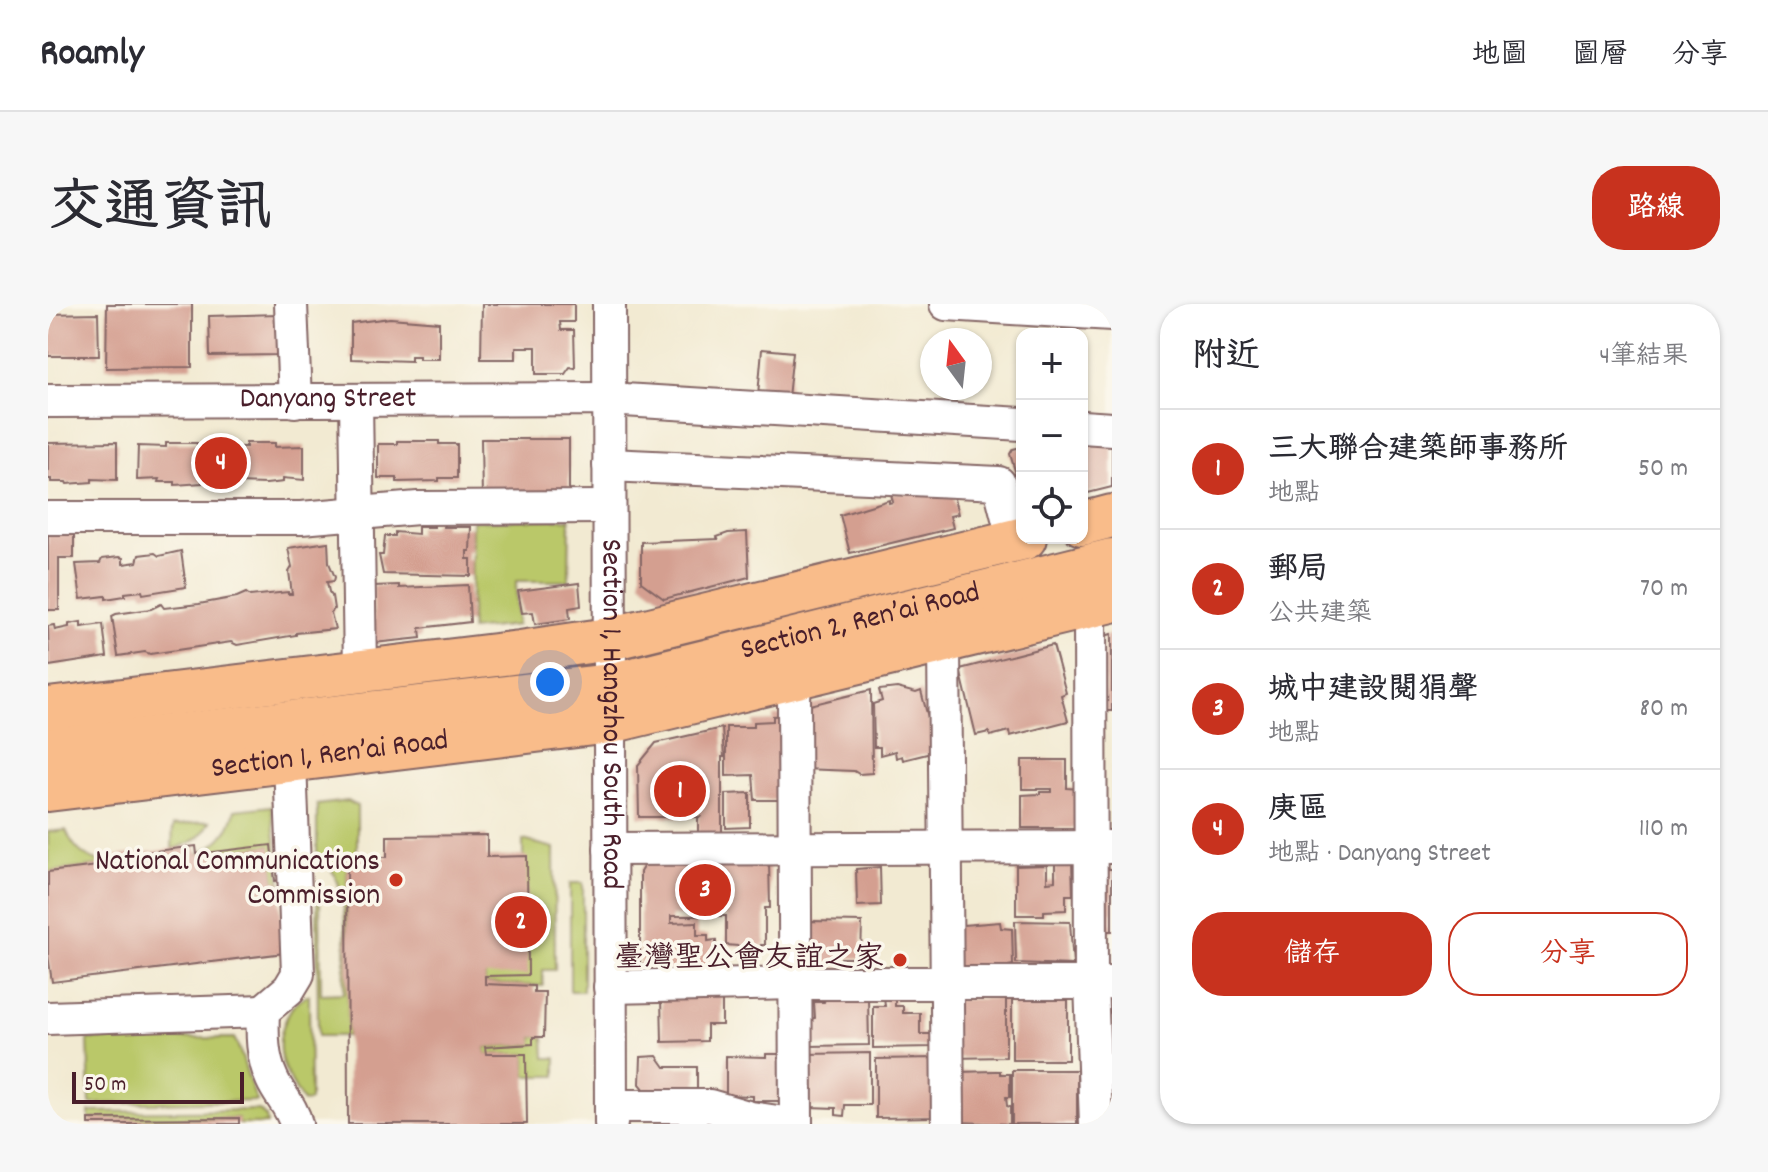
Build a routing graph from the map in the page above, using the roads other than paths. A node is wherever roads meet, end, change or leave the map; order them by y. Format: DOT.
graph roads {
  1 [pos="291,304"];
  2 [pos="609,304"];
  3 [pos="946,304"];
  4 [pos="1112,314"];
  5 [pos="607,399"];
  6 [pos="356,400"];
  7 [pos="48,401"];
  8 [pos="295,401"];
  9 [pos="1016,424"];
  10 [pos="1088,427"];
  11 [pos="1112,429"];
  12 [pos="609,465"];
  13 [pos="609,507"];
  14 [pos="357,513"];
  15 [pos="1112,516"];
  16 [pos="48,518"];
  17 [pos="1088,522"];
  18 [pos="1016,529"];
  19 [pos="1016,541"];
  20 [pos="1112,560"];
  21 [pos="1101,604"];
  22 [pos="609,639"];
  23 [pos="944,642"];
  24 [pos="360,671"];
  25 [pos="796,679"];
  26 [pos="610,704"];
  27 [pos="48,709"];
  28 [pos="48,750"];
  29 [pos="290,762"];
  30 [pos="48,790"];
  31 [pos="1101,847"];
  32 [pos="947,848"];
  33 [pos="610,849"];
  34 [pos="796,849"];
  35 [pos="796,983"];
  36 [pos="1101,983"];
  37 [pos="945,984"];
  38 [pos="610,987"];
  39 [pos="263,1011"];
  40 [pos="48,1018"];
  41 [pos="611,1115"];
  42 [pos="296,1124"];
  43 [pos="794,1124"];
  44 [pos="948,1124"];
  45 [pos="1096,1124"];
  1 -- 8 [label="street"];
  2 -- 5 [label="street, Section 1, Hangzhou South Road"];
  3 -- 4 [label="street"];
  5 -- 6 [label="street, Danyang Street"];
  5 -- 9 [label="street, Danyang Street"];
  5 -- 12 [label="street, Section 1, Hangzhou South Road"];
  6 -- 8 [label="street, Danyang Street"];
  6 -- 14 [label="street"];
  7 -- 8 [label="street, Danyang Street"];
  10 -- 11 [label="street"];
  12 -- 13 [label="street, Section 1, Hangzhou South Road"];
  12 -- 18 [label="street"];
  13 -- 14 [label="street"];
  13 -- 22 [label="street, Section 1, Hangzhou South Road"];
  14 -- 16 [label="street"];
  14 -- 24 [label="street"];
  15 -- 17 [label="main road"];
  19 -- 22 [label="main road, Section 2, Ren’ai Road"];
  20 -- 26 [label="main road, Section 2, Ren’ai Road"];
  21 -- 23 [label="main road, Section 2, Ren’ai Road"];
  21 -- 31 [label="street"];
  22 -- 24 [label="main road"];
  22 -- 26 [label="street, Section 1, Hangzhou South Road"];
  23 -- 25 [label="main road, Section 2, Ren’ai Road"];
  23 -- 32 [label="street"];
  24 -- 27 [label="main road"];
  25 -- 26 [label="main road, Section 2, Ren’ai Road"];
  25 -- 34 [label="street"];
  26 -- 28 [label="main road, Section 1, Ren’ai Road"];
  26 -- 29 [label="main road, Section 1, Ren’ai Road"];
  26 -- 33 [label="street, Section 1, Hangzhou South Road"];
  29 -- 30 [label="main road, Section 1, Ren’ai Road"];
  29 -- 39 [label="street"];
  31 -- 32 [label="street"];
  31 -- 36 [label="street"];
  32 -- 34 [label="street"];
  32 -- 37 [label="street"];
  33 -- 34 [label="street"];
  33 -- 38 [label="street, Section 1, Hangzhou South Road"];
  34 -- 35 [label="street"];
  35 -- 37 [label="street"];
  35 -- 38 [label="street"];
  35 -- 43 [label="street"];
  36 -- 37 [label="street"];
  36 -- 45 [label="street"];
  37 -- 44 [label="street"];
  38 -- 41 [label="street, Section 1, Hangzhou South Road"];
  39 -- 40 [label="street"];
  39 -- 42 [label="street"];
  41 -- 43 [label="street"];
}
